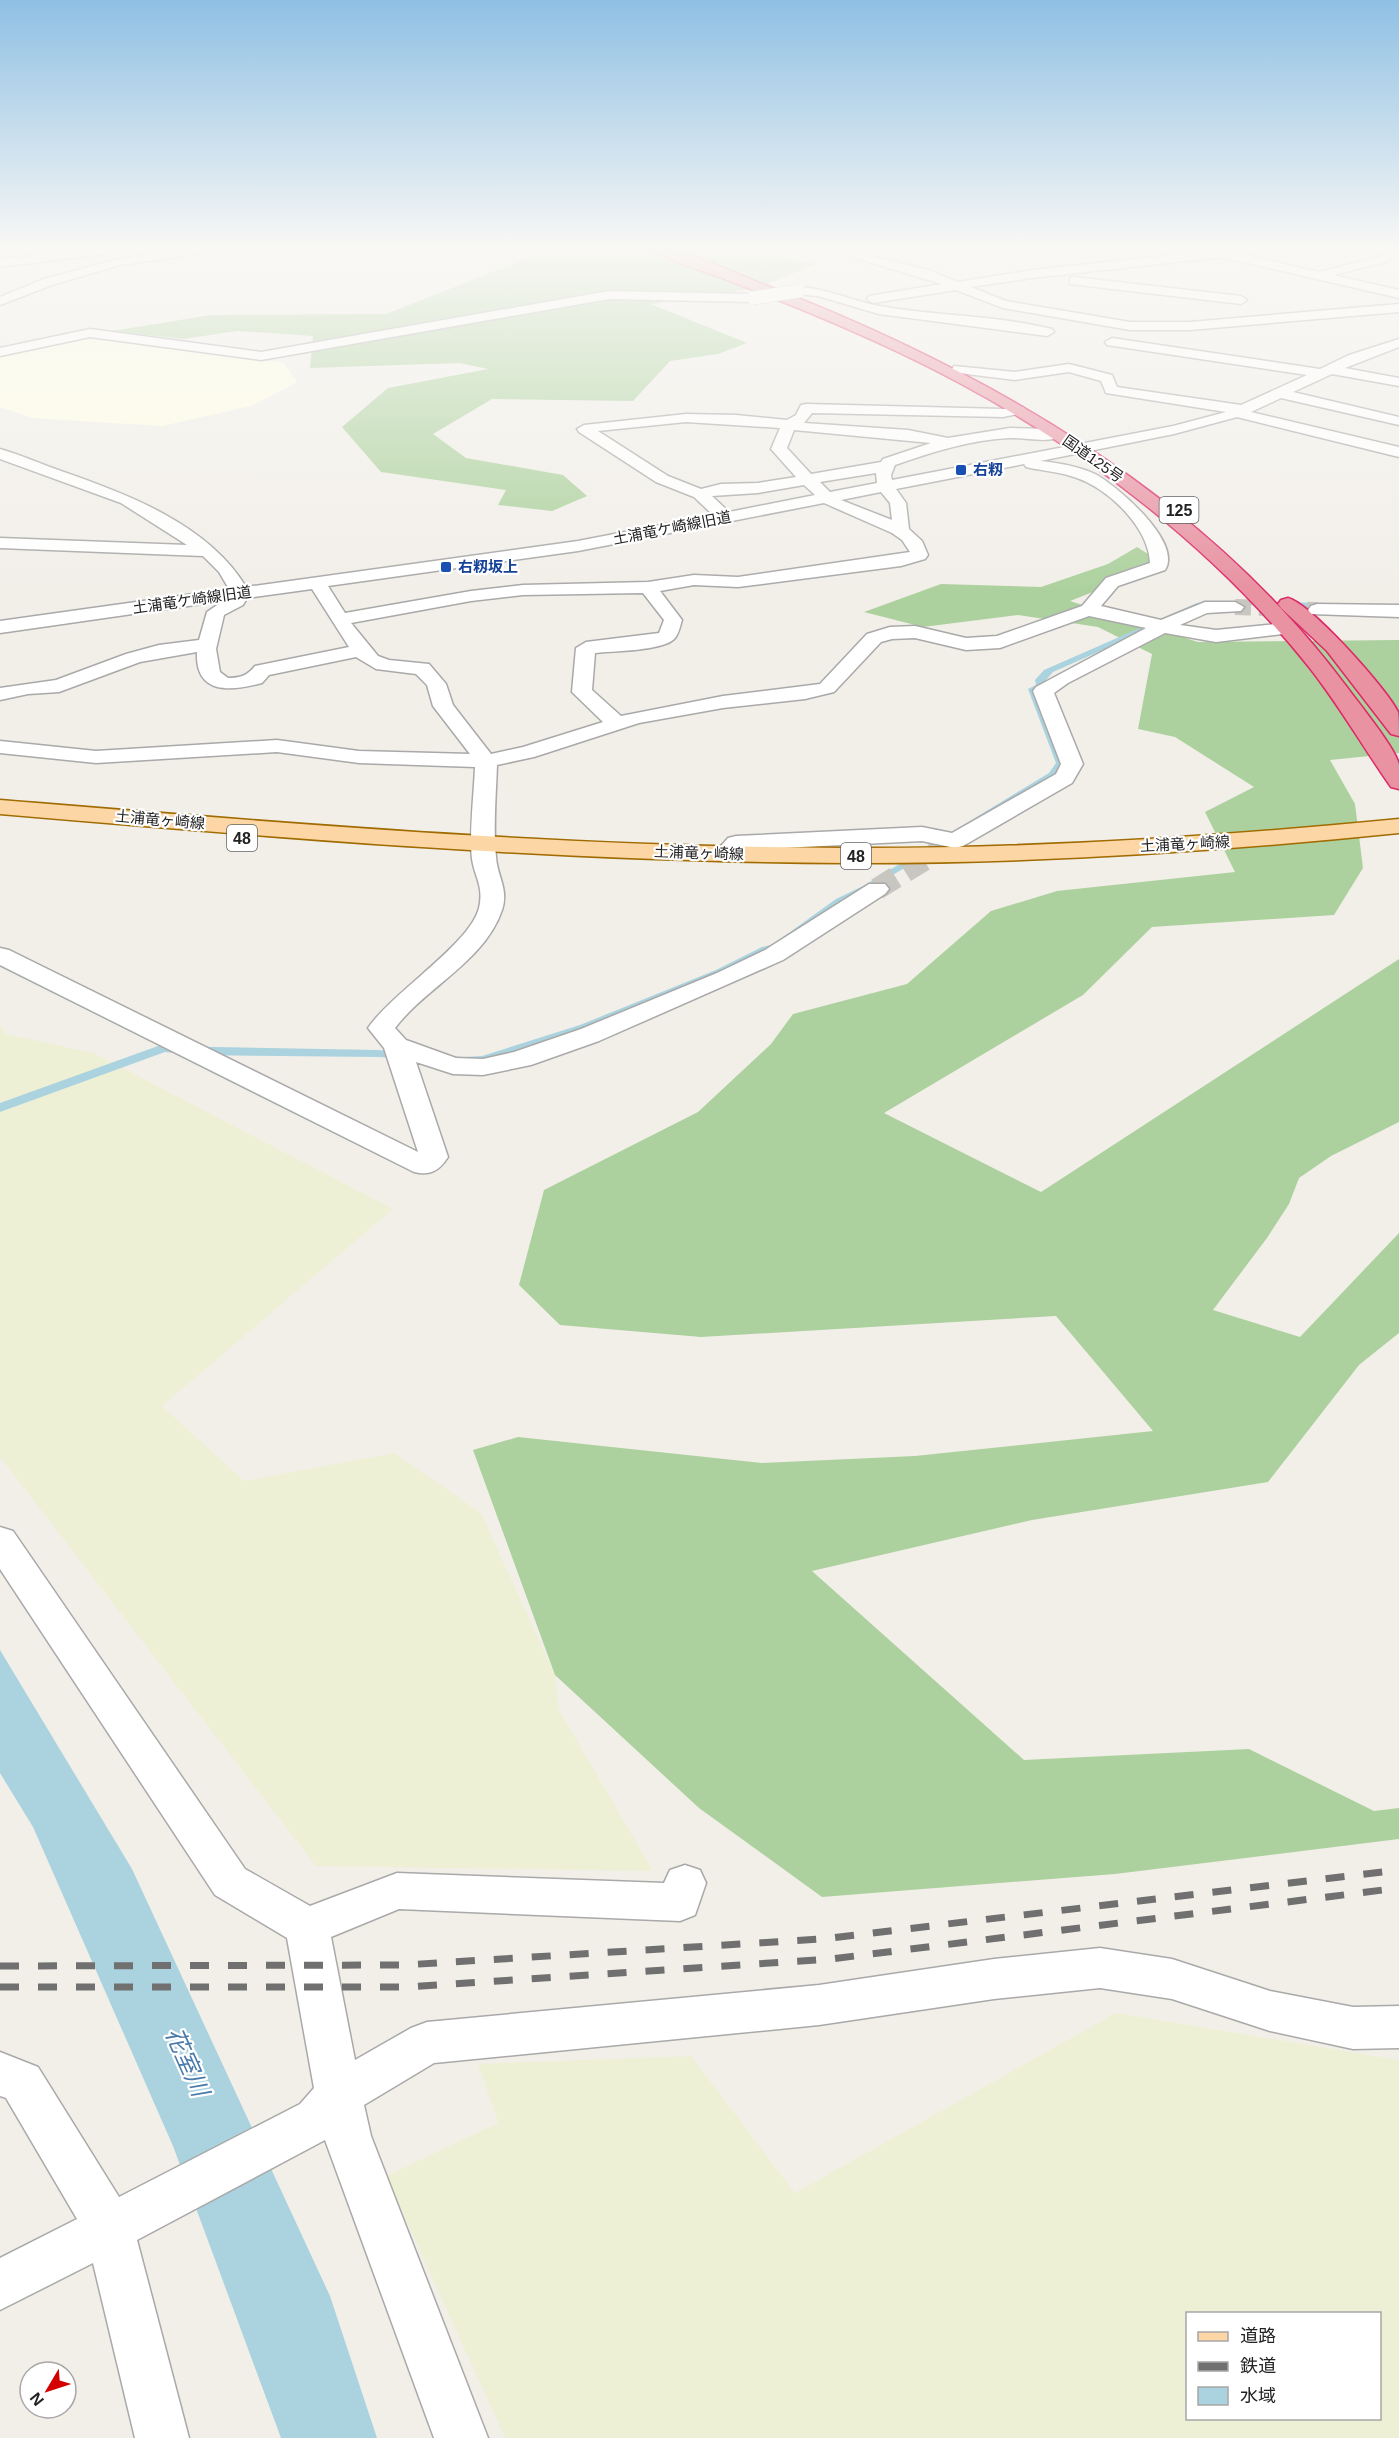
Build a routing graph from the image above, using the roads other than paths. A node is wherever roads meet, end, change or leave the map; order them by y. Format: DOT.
graph roads {
  1 [pos="933,363"];
  2 [pos="946,363"];
  3 [pos="1248,363"];
  4 [pos="1342,363"];
  5 [pos="959,369"];
  6 [pos="1320,374"];
  7 [pos="1399,382"];
  8 [pos="1336,387"];
  9 [pos="1280,393"];
  10 [pos="1399,406"];
  11 [pos="1018,410"];
  12 [pos="1245,410"];
  13 [pos="1376,416"];
  14 [pos="1399,421"];
  15 [pos="789,425"];
  16 [pos="1347,427"];
  17 [pos="1056,434"];
  18 [pos="1320,434"];
  19 [pos="1399,439"];
  20 [pos="947,442"];
  21 [pos="1086,448"];
  22 [pos="1399,452"];
  23 [pos="0,454"];
  24 [pos="1021,461"];
  25 [pos="887,466"];
  26 [pos="809,478"];
  27 [pos="886,487"];
  28 [pos="700,494"];
  29 [pos="829,498"];
  30 [pos="726,519"];
  31 [pos="901,530"];
  32 [pos="0,543"];
  33 [pos="208,551"];
  34 [pos="542,551"];
  35 [pos="1250,582"];
  36 [pos="317,583"];
  37 [pos="648,587"];
  38 [pos="555,589"];
  39 [pos="240,593"];
  40 [pos="1235,607"];
  41 [pos="1341,609"];
  42 [pos="119,610"];
  43 [pos="1088,610"];
  44 [pos="1317,610"];
  45 [pos="1399,611"];
  46 [pos="216,614"];
  47 [pos="341,619"];
  48 [pos="0,627"];
  49 [pos="1163,627"];
  50 [pos="1399,629"];
  51 [pos="1276,630"];
  52 [pos="0,638"];
  53 [pos="54,638"];
  54 [pos="22,645"];
  55 [pos="205,645"];
  56 [pos="362,650"];
  57 [pos="0,694"];
  58 [pos="618,723"];
  59 [pos="1389,736"];
  60 [pos="0,747"];
  61 [pos="486,761"];
  62 [pos="1399,782"];
  63 [pos="1399,806"];
  64 [pos="0,807"];
  65 [pos="0,818"];
  66 [pos="1399,826"];
  67 [pos="1399,842"];
  68 [pos="485,852"];
  69 [pos="726,854"];
  70 [pos="877,889"];
  71 [pos="0,955"];
  72 [pos="397,1046"];
  73 [pos="0,1540"];
  74 [pos="685,1884"];
  75 [pos="308,1927"];
  76 [pos="1399,2027"];
  77 [pos="0,2074"];
  78 [pos="327,2107"];
  79 [pos="119,2222"];
  80 [pos="0,2285"];
  81 [pos="162,2438"];
  82 [pos="461,2438"];
  1 -- 11 [label="highway, 国道125号 / 125"];
  2 -- 5 [label="highway, 国道125号 / 125"];
  3 -- 6 [label="street"];
  4 -- 6 [label="street, 土浦竜ケ崎線旧道"];
  5 -- 12 [label="street"];
  5 -- 21 [label="highway, 国道125号 / 125"];
  6 -- 7 [label="street"];
  6 -- 8 [label="street"];
  6 -- 9 [label="street, 土浦竜ケ崎線旧道"];
  9 -- 12 [label="street, 土浦竜ケ崎線旧道"];
  9 -- 13 [label="street"];
  10 -- 13 [label="street"];
  11 -- 15 [label="street"];
  11 -- 17 [label="highway, 国道125号 / 125"];
  12 -- 16 [label="street"];
  12 -- 18 [label="street"];
  12 -- 21 [label="street, 土浦竜ケ崎線旧道"];
  13 -- 14 [label="street"];
  13 -- 16 [label="street"];
  15 -- 20 [label="street"];
  15 -- 26 [label="street"];
  15 -- 28 [label="street"];
  16 -- 18 [label="street"];
  16 -- 19 [label="street"];
  17 -- 20 [label="street"];
  17 -- 21 [label="highway, 国道125号 / 125"];
  18 -- 22 [label="street"];
  20 -- 25 [label="street"];
  21 -- 24 [label="street, 土浦竜ケ崎線旧道"];
  21 -- 35 [label="highway, 国道125号 / 125"];
  23 -- 33 [label="street"];
  24 -- 27 [label="street, 土浦竜ケ崎線旧道"];
  24 -- 43 [label="street"];
  25 -- 26 [label="street"];
  25 -- 27 [label="street"];
  26 -- 28 [label="street"];
  26 -- 29 [label="street"];
  27 -- 29 [label="street, 土浦竜ケ崎線旧道"];
  27 -- 31 [label="street"];
  28 -- 30 [label="street"];
  29 -- 30 [label="street, 土浦竜ケ崎線旧道"];
  29 -- 31 [label="street"];
  30 -- 34 [label="street, 土浦竜ケ崎線旧道"];
  31 -- 37 [label="street"];
  32 -- 33 [label="street"];
  33 -- 39 [label="street"];
  34 -- 36 [label="street, 土浦竜ケ崎線旧道"];
  34 -- 38 [label="street"];
  35 -- 51 [label="highway"];
  35 -- 59 [label="highway, 国道125号 / 125"];
  35 -- 59 [label="highway"];
  36 -- 39 [label="street, 土浦竜ケ崎線旧道"];
  36 -- 47 [label="street"];
  37 -- 38 [label="street"];
  37 -- 58 [label="street"];
  38 -- 47 [label="street"];
  39 -- 42 [label="street, 土浦竜ケ崎線旧道"];
  39 -- 46 [label="street"];
  40 -- 49 [label="street"];
  41 -- 44 [label="street"];
  41 -- 45 [label="street"];
  41 -- 50 [label="street"];
  42 -- 46 [label="street"];
  42 -- 48 [label="street, 土浦竜ケ崎線旧道"];
  42 -- 53 [label="street"];
  43 -- 49 [label="street"];
  43 -- 58 [label="street"];
  46 -- 55 [label="street"];
  47 -- 56 [label="street"];
  49 -- 51 [label="street"];
  49 -- 69 [label="street"];
  51 -- 63 [label="highway"];
  52 -- 54 [label="street"];
  55 -- 56 [label="street"];
  55 -- 57 [label="street"];
  56 -- 61 [label="street"];
  58 -- 61 [label="street"];
  59 -- 62 [label="highway, 国道125号 / 125"];
  60 -- 61 [label="street"];
  61 -- 68 [label="street"];
  64 -- 68 [label="main road, 土浦竜ヶ崎線 / 48"];
  65 -- 68 [label="main road, 土浦竜ヶ崎線 / 48"];
  66 -- 69 [label="main road, 土浦竜ヶ崎線 / 48"];
  67 -- 68 [label="main road, 土浦竜ヶ崎線 / 48"];
  68 -- 69 [label="main road, 土浦竜ヶ崎線 / 48"];
  68 -- 72 [label="street"];
  70 -- 72 [label="street"];
  71 -- 72 [label="street"];
  73 -- 75 [label="street"];
  74 -- 75 [label="street"];
  75 -- 78 [label="street"];
  76 -- 78 [label="street"];
  77 -- 79 [label="street"];
  78 -- 79 [label="street"];
  78 -- 82 [label="street"];
  79 -- 80 [label="street"];
  79 -- 81 [label="street"];
}
